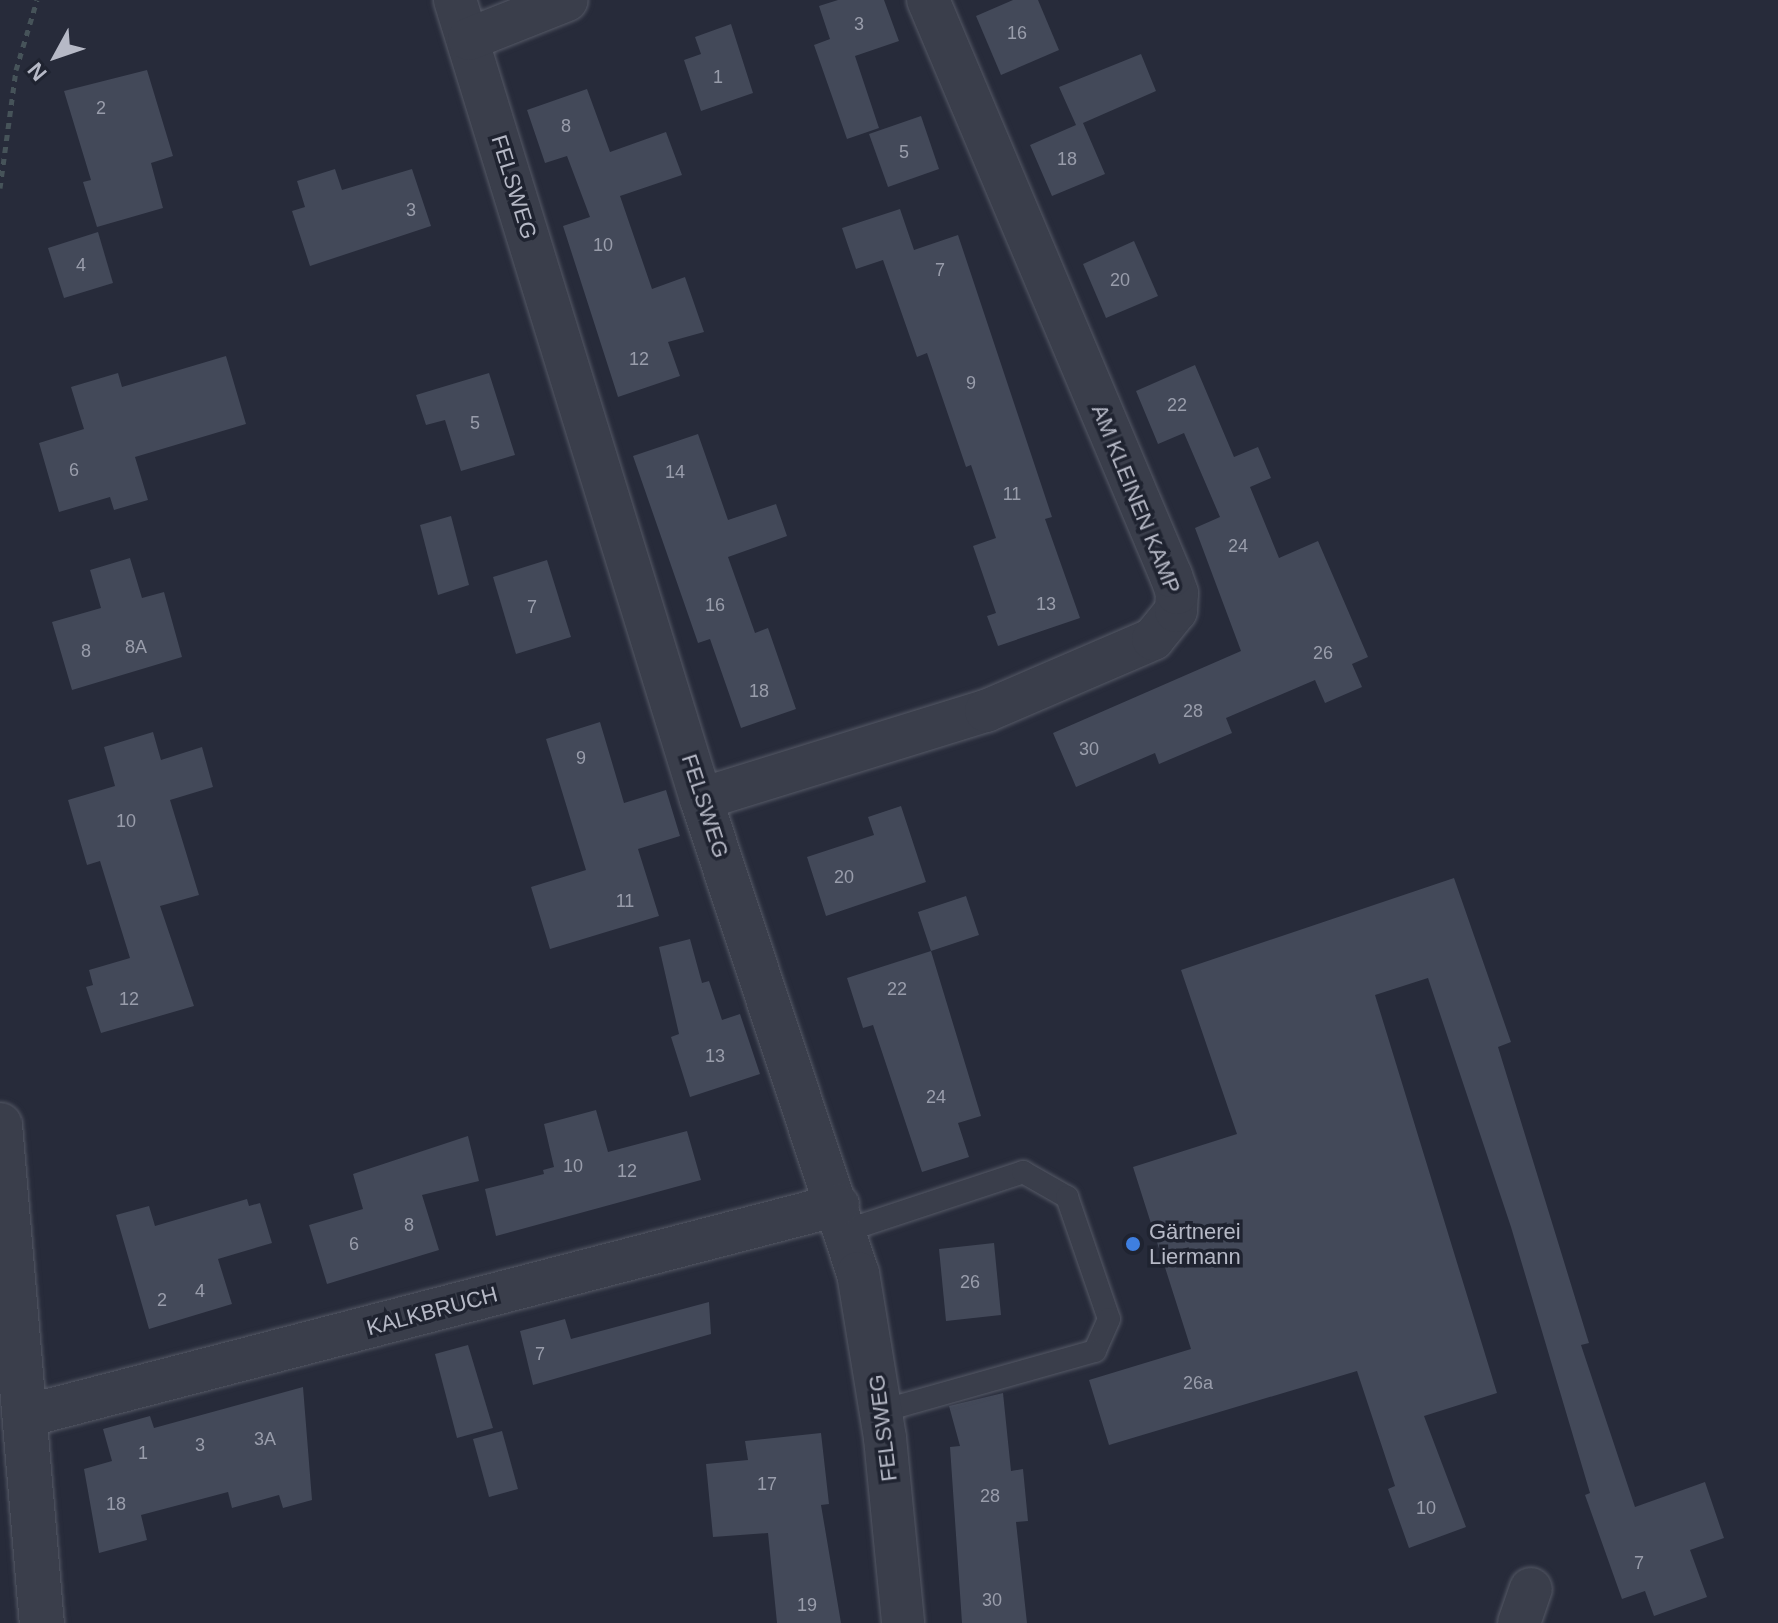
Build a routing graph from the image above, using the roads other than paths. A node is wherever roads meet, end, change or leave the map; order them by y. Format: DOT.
graph roads {
  1 [pos="455,0"];
  2 [pos="567,0"];
  3 [pos="928,0"];
  4 [pos="469,39"];
  5 [pos="701,799"];
  6 [pos="0,1125"];
  7 [pos="842,1218"];
  8 [pos="881,1411"];
  9 [pos="26,1416"];
  10 [pos="42,1623"];
  11 [pos="903,1623"];
  1 -- 4 [label="street, FELSWEG"];
  2 -- 4 [label="street"];
  3 -- 5 [label="street, AM KLEINEN KAMP"];
  4 -- 5 [label="street, FELSWEG"];
  5 -- 7 [label="street, FELSWEG"];
  6 -- 9 [label="street"];
  7 -- 8 [label="street, FELSWEG"];
  7 -- 8 [label="lane"];
  7 -- 9 [label="street, KALKBRUCH"];
  8 -- 11 [label="street, FELSWEG"];
  9 -- 10 [label="street"];
}
